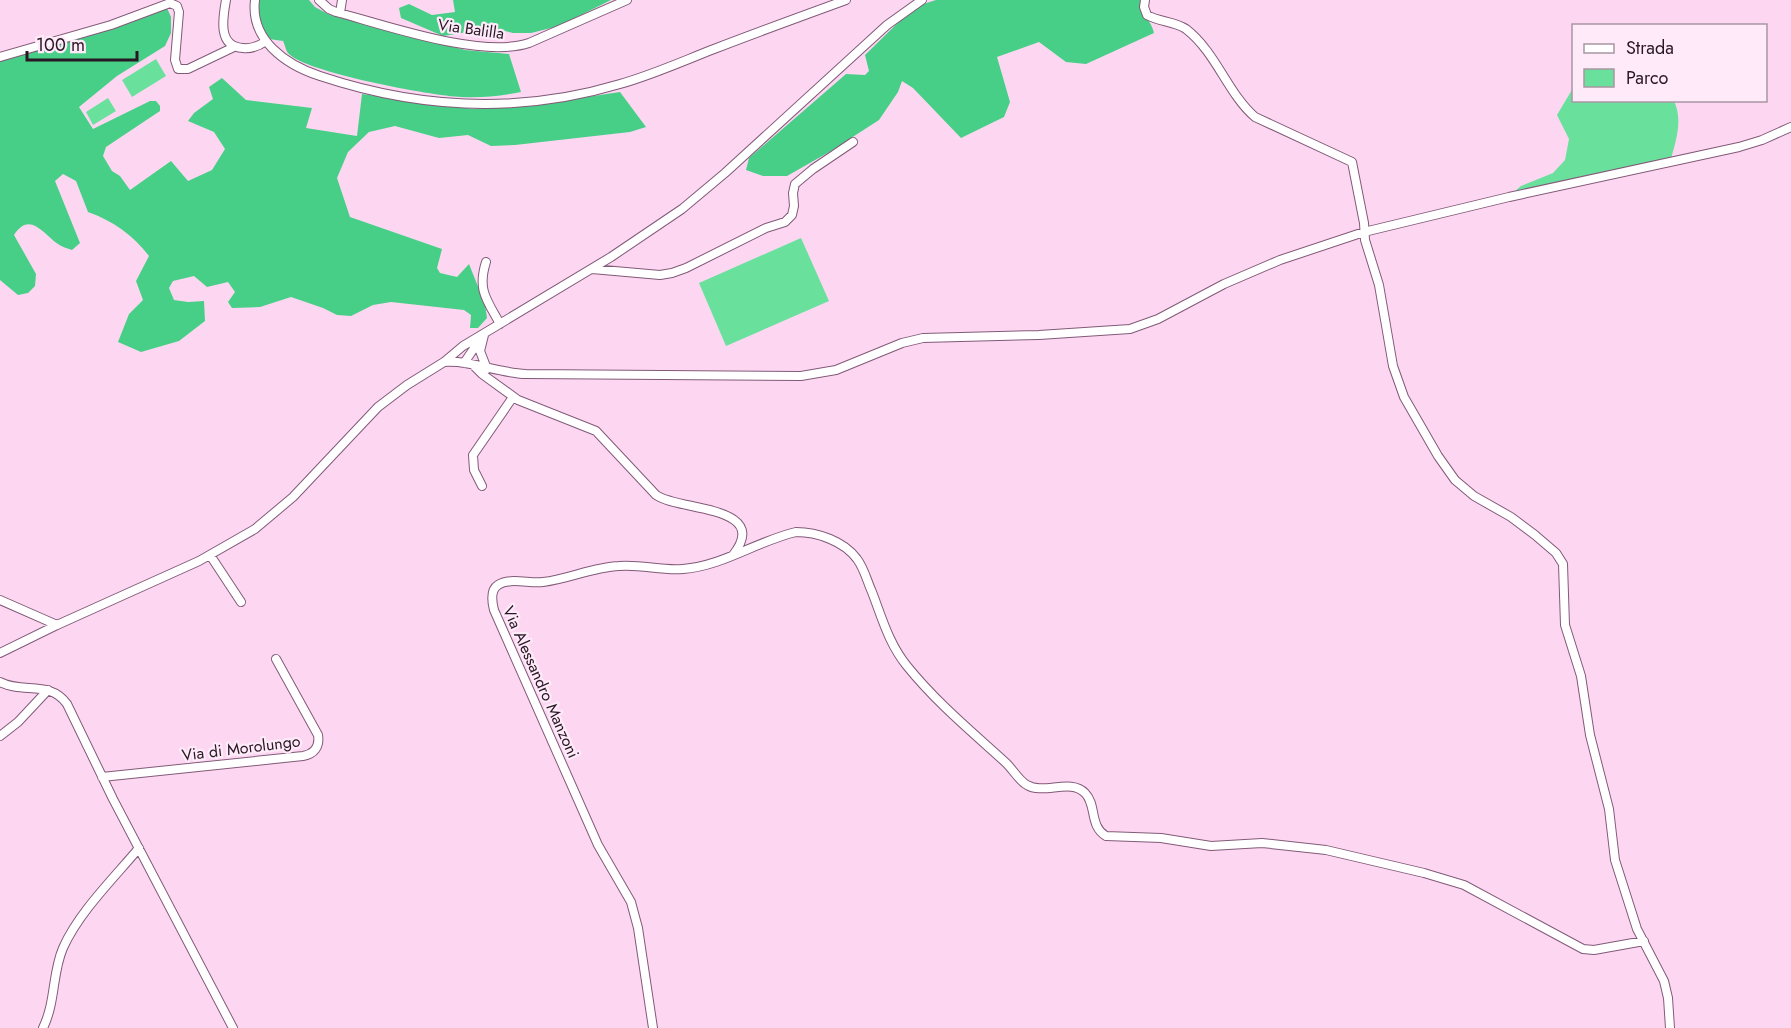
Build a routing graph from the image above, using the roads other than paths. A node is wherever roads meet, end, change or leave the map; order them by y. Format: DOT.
graph roads {
  1 [pos="226,0"];
  2 [pos="255,0"];
  3 [pos="319,0"];
  4 [pos="342,0"];
  5 [pos="627,0"];
  6 [pos="846,0"];
  7 [pos="922,0"];
  8 [pos="1145,0"];
  9 [pos="340,13"];
  10 [pos="266,41"];
  11 [pos="234,46"];
  12 [pos="0,57"];
  13 [pos="1791,127"];
  14 [pos="853,142"];
  15 [pos="1364,232"];
  16 [pos="486,262"];
  17 [pos="591,269"];
  18 [pos="500,324"];
  19 [pos="484,334"];
  20 [pos="469,342"];
  21 [pos="444,362"];
  22 [pos="464,363"];
  23 [pos="474,366"];
  24 [pos="487,369"];
  25 [pos="513,397"];
  26 [pos="482,486"];
  27 [pos="210,555"];
  28 [pos="733,555"];
  29 [pos="0,600"];
  30 [pos="241,602"];
  31 [pos="57,625"];
  32 [pos="0,653"];
  33 [pos="276,659"];
  34 [pos="0,682"];
  35 [pos="48,690"];
  36 [pos="0,736"];
  37 [pos="102,777"];
  38 [pos="139,848"];
  39 [pos="1644,941"];
  40 [pos="43,1028"];
  41 [pos="233,1028"];
  42 [pos="653,1028"];
  43 [pos="1670,1028"];
  1 -- 11 [label="street"];
  2 -- 10 [label="street"];
  3 -- 9 [label="street, Via Balilla"];
  4 -- 9 [label="street"];
  5 -- 9 [label="street, Via Balilla"];
  6 -- 10 [label="street"];
  7 -- 17 [label="street"];
  8 -- 15 [label="street"];
  10 -- 11 [label="street"];
  11 -- 12 [label="street"];
  13 -- 15 [label="street"];
  14 -- 17 [label="street"];
  15 -- 24 [label="street"];
  15 -- 39 [label="street"];
  16 -- 18 [label="street"];
  17 -- 18 [label="street"];
  18 -- 19 [label="street"];
  19 -- 20 [label="street"];
  19 -- 22 [label="street"];
  19 -- 24 [label="street"];
  20 -- 21 [label="street"];
  20 -- 22 [label="street"];
  21 -- 22 [label="street"];
  21 -- 27 [label="street"];
  22 -- 23 [label="street"];
  23 -- 24 [label="street"];
  23 -- 25 [label="street"];
  25 -- 26 [label="street"];
  25 -- 28 [label="street"];
  27 -- 30 [label="street"];
  27 -- 31 [label="street"];
  28 -- 39 [label="street, Via Alessandro Manzoni"];
  28 -- 42 [label="street, Via Alessandro Manzoni"];
  29 -- 31 [label="street"];
  31 -- 32 [label="street"];
  33 -- 37 [label="street, Via di Morolungo"];
  34 -- 35 [label="street"];
  35 -- 36 [label="street"];
  35 -- 37 [label="street"];
  37 -- 38 [label="street"];
  38 -- 40 [label="street"];
  38 -- 41 [label="street"];
  39 -- 43 [label="street"];
}
